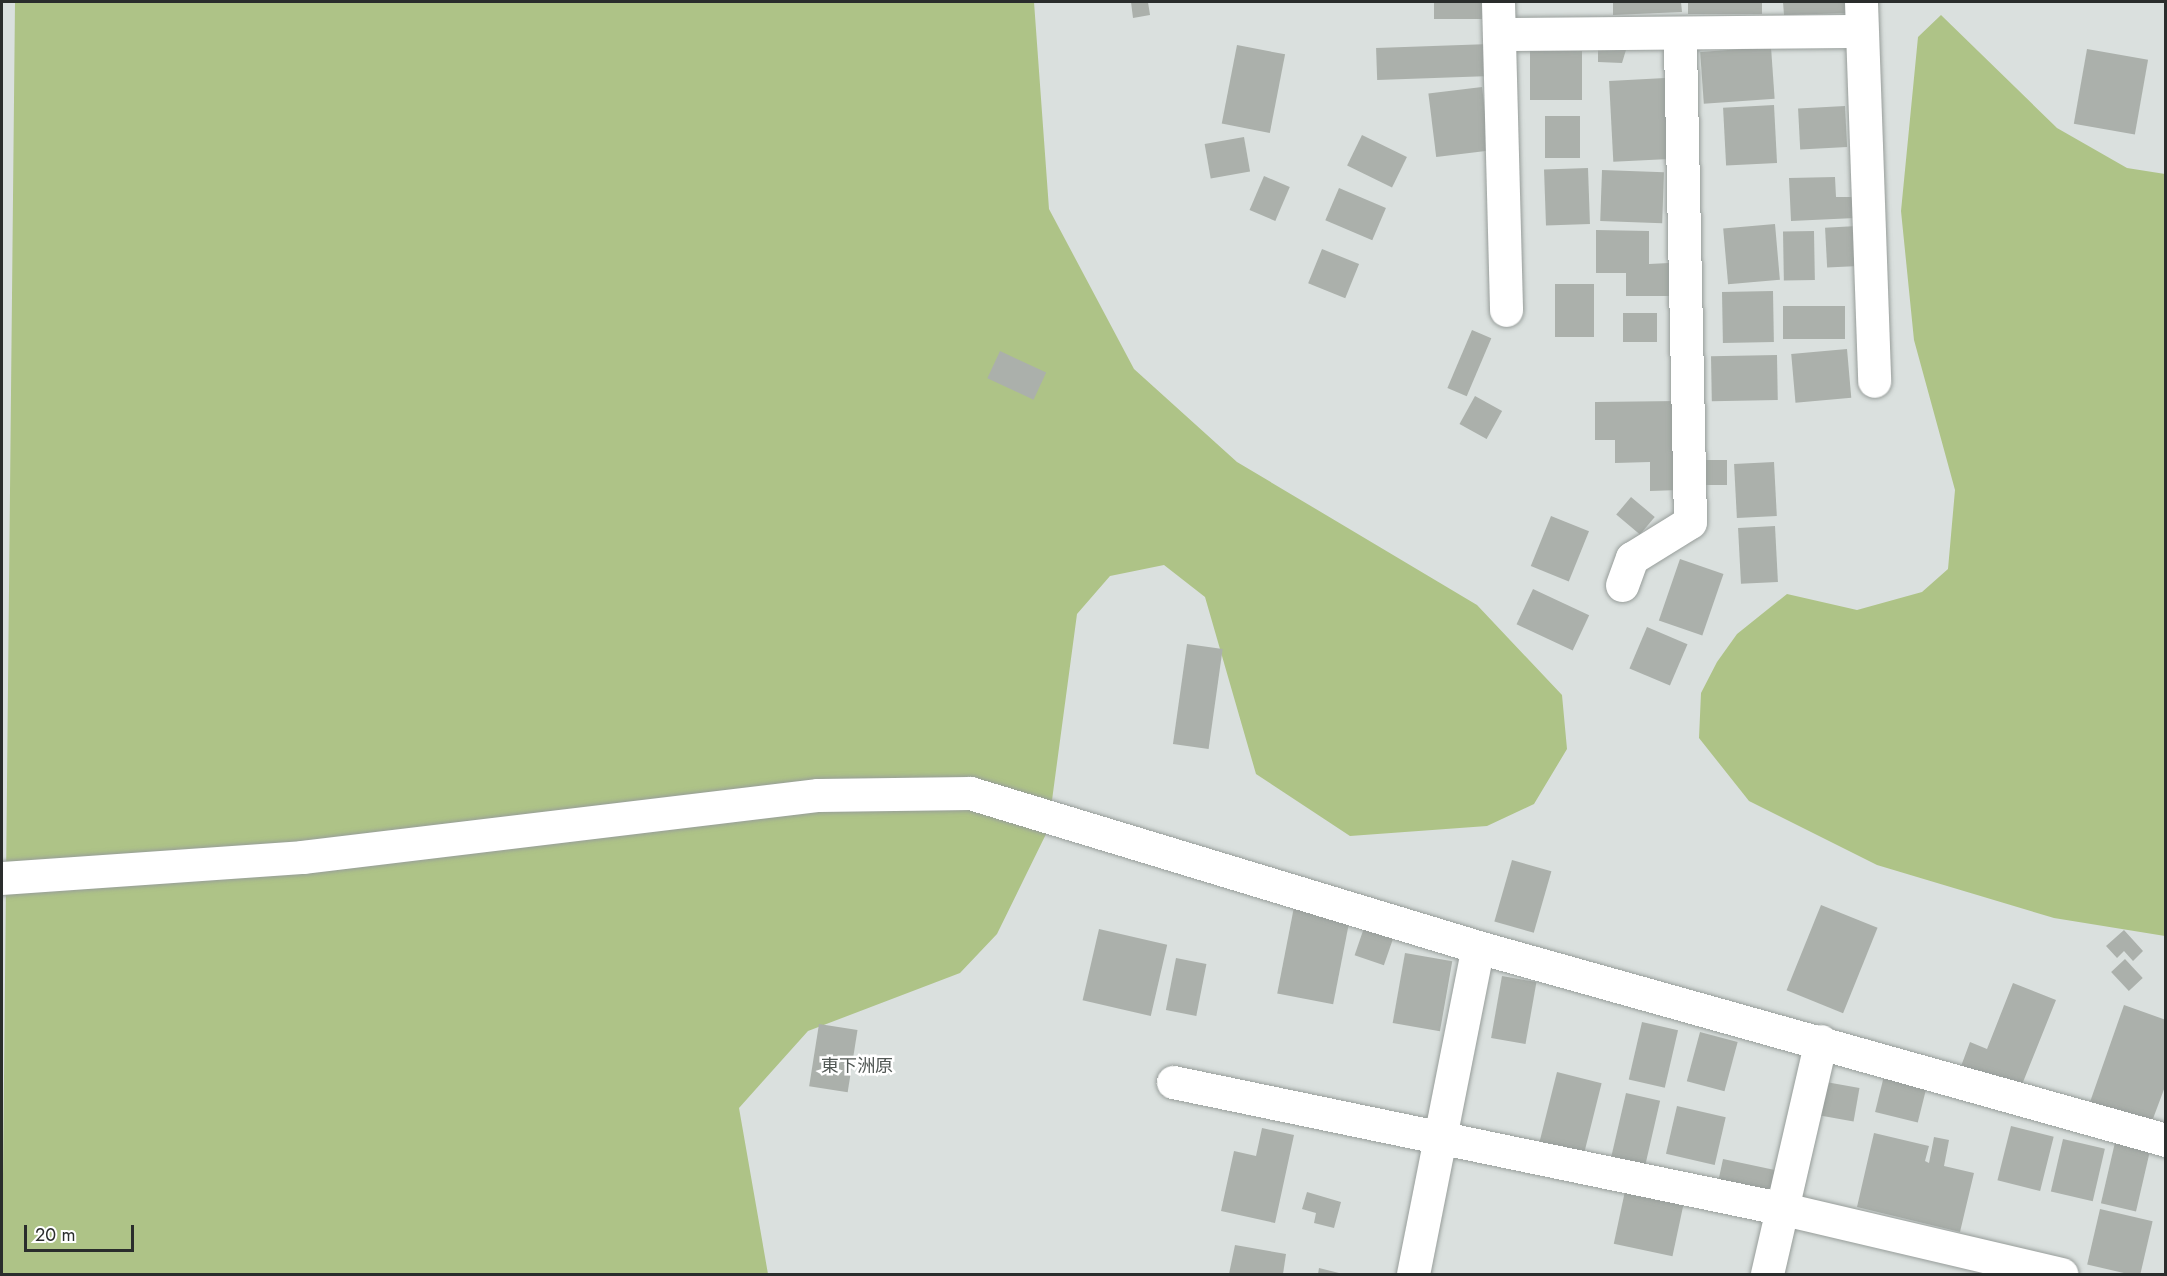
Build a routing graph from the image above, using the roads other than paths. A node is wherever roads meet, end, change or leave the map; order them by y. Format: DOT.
graph roads {
  1 [pos="1498,2"];
  2 [pos="1861,16"];
  3 [pos="1680,33"];
  4 [pos="1499,34"];
  5 [pos="1506,310"];
  6 [pos="1874,381"];
  7 [pos="1622,585"];
  8 [pos="2,878"];
  9 [pos="1478,947"];
  10 [pos="1821,1041"];
  11 [pos="1173,1082"];
  12 [pos="1441,1138"];
  13 [pos="2166,1140"];
  14 [pos="1784,1209"];
  15 [pos="1413,1275"];
  16 [pos="1767,1275"];
  17 [pos="2061,1275"];
  1 -- 4 [label="street"];
  2 -- 3 [label="street"];
  2 -- 6 [label="street"];
  3 -- 4 [label="street"];
  3 -- 7 [label="street"];
  4 -- 5 [label="street"];
  8 -- 9 [label="street"];
  9 -- 10 [label="street"];
  9 -- 12 [label="street"];
  10 -- 13 [label="street"];
  10 -- 14 [label="street"];
  11 -- 12 [label="street"];
  12 -- 14 [label="street"];
  12 -- 15 [label="street"];
  14 -- 16 [label="street"];
  14 -- 17 [label="street"];
}
